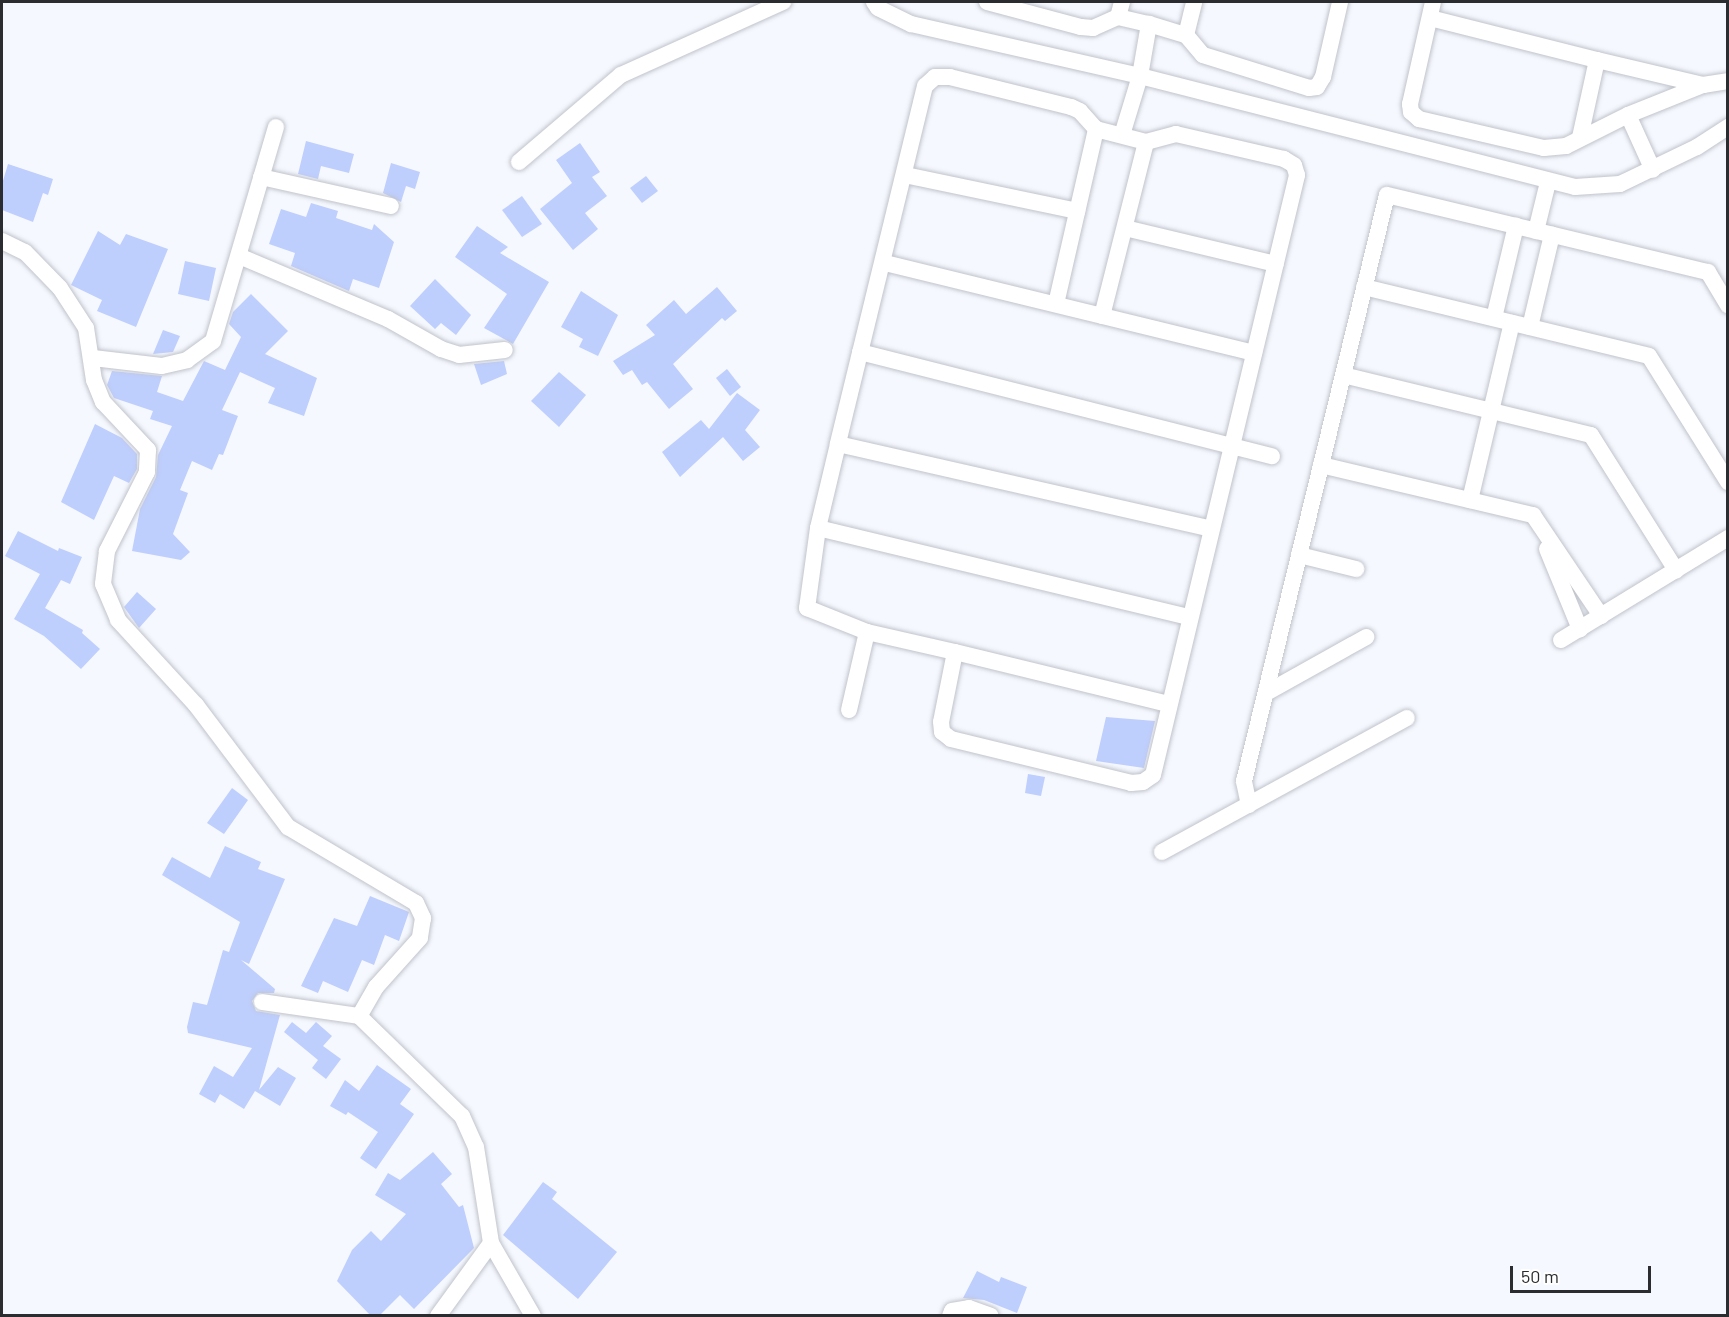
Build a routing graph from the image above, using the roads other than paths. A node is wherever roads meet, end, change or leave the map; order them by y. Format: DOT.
graph roads {
  1 [pos="783,2"];
  2 [pos="873,2"];
  3 [pos="987,2"];
  4 [pos="1194,2"];
  5 [pos="1340,2"];
  6 [pos="1120,9"];
  7 [pos="1431,10"];
  8 [pos="1149,24"];
  9 [pos="1186,35"];
  10 [pos="1597,60"];
  11 [pos="1140,76"];
  12 [pos="1728,81"];
  13 [pos="1703,85"];
  14 [pos="1628,115"];
  15 [pos="276,127"];
  16 [pos="1728,127"];
  17 [pos="1096,129"];
  18 [pos="1122,135"];
  19 [pos="1580,137"];
  20 [pos="1146,142"];
  21 [pos="519,162"];
  22 [pos="1653,170"];
  23 [pos="905,175"];
  24 [pos="261,177"];
  25 [pos="1548,182"];
  26 [pos="391,206"];
  27 [pos="1077,212"];
  28 [pos="1516,226"];
  29 [pos="1125,228"];
  30 [pos="1544,233"];
  31 [pos="2,242"];
  32 [pos="238,256"];
  33 [pos="885,263"];
  34 [pos="1276,264"];
  35 [pos="1364,287"];
  36 [pos="1056,304"];
  37 [pos="1728,305"];
  38 [pos="1102,315"];
  39 [pos="1494,318"];
  40 [pos="1512,323"];
  41 [pos="1530,327"];
  42 [pos="505,350"];
  43 [pos="860,352"];
  44 [pos="1254,353"];
  45 [pos="93,358"];
  46 [pos="1343,375"];
  47 [pos="1491,411"];
  48 [pos="838,444"];
  49 [pos="1232,445"];
  50 [pos="1272,456"];
  51 [pos="1321,465"];
  52 [pos="1728,482"];
  53 [pos="1470,500"];
  54 [pos="1533,515"];
  55 [pos="818,528"];
  56 [pos="1211,529"];
  57 [pos="1728,538"];
  58 [pos="1299,555"];
  59 [pos="1356,569"];
  60 [pos="1676,570"];
  61 [pos="1600,616"];
  62 [pos="1190,617"];
  63 [pos="1580,629"];
  64 [pos="867,632"];
  65 [pos="1366,637"];
  66 [pos="1561,640"];
  67 [pos="955,652"];
  68 [pos="1266,693"];
  69 [pos="1169,704"];
  70 [pos="849,710"];
  71 [pos="1407,718"];
  72 [pos="1249,805"];
  73 [pos="1162,852"];
  74 [pos="262,1002"];
  75 [pos="359,1016"];
  76 [pos="491,1243"];
  77 [pos="438,1316"];
  78 [pos="533,1316"];
  79 [pos="950,1316"];
  80 [pos="991,1316"];
  1 -- 21 [label="street"];
  2 -- 11 [label="street"];
  3 -- 6 [label="street"];
  4 -- 9 [label="street"];
  5 -- 9 [label="street"];
  6 -- 8 [label="street"];
  7 -- 10 [label="street"];
  7 -- 19 [label="street"];
  8 -- 9 [label="street"];
  8 -- 11 [label="street"];
  10 -- 13 [label="street"];
  10 -- 19 [label="street"];
  11 -- 18 [label="street"];
  11 -- 25 [label="street"];
  12 -- 13 [label="street"];
  13 -- 14 [label="street"];
  14 -- 19 [label="street"];
  14 -- 22 [label="street"];
  15 -- 24 [label="street"];
  16 -- 22 [label="street"];
  17 -- 18 [label="street"];
  17 -- 23 [label="street"];
  17 -- 27 [label="street"];
  18 -- 20 [label="street"];
  20 -- 29 [label="street"];
  20 -- 34 [label="street"];
  22 -- 25 [label="street"];
  23 -- 27 [label="street"];
  23 -- 33 [label="street"];
  24 -- 26 [label="street"];
  24 -- 32 [label="street"];
  25 -- 30 [label="street"];
  27 -- 36 [label="street"];
  28 -- 30 [label="street"];
  28 -- 35 [label="street"];
  28 -- 39 [label="street"];
  29 -- 34 [label="street"];
  29 -- 38 [label="street"];
  30 -- 37 [label="street"];
  30 -- 41 [label="street"];
  31 -- 45 [label="street"];
  32 -- 42 [label="street"];
  32 -- 45 [label="street"];
  33 -- 36 [label="street"];
  33 -- 43 [label="street"];
  34 -- 44 [label="street"];
  35 -- 39 [label="street"];
  35 -- 46 [label="street"];
  36 -- 38 [label="street"];
  38 -- 44 [label="street"];
  39 -- 40 [label="street"];
  40 -- 41 [label="street"];
  40 -- 47 [label="street"];
  41 -- 52 [label="street"];
  43 -- 48 [label="street"];
  43 -- 49 [label="street"];
  44 -- 49 [label="street"];
  45 -- 75 [label="street"];
  46 -- 47 [label="street"];
  46 -- 51 [label="street"];
  47 -- 53 [label="street"];
  47 -- 60 [label="street"];
  48 -- 55 [label="street"];
  48 -- 56 [label="street"];
  49 -- 50 [label="street"];
  49 -- 56 [label="street"];
  51 -- 53 [label="street"];
  51 -- 58 [label="street"];
  53 -- 54 [label="street"];
  54 -- 61 [label="street"];
  54 -- 63 [label="street"];
  55 -- 62 [label="street"];
  55 -- 64 [label="street"];
  56 -- 62 [label="street"];
  57 -- 60 [label="street"];
  58 -- 59 [label="street"];
  58 -- 68 [label="street"];
  60 -- 61 [label="street"];
  61 -- 63 [label="street"];
  62 -- 69 [label="street"];
  63 -- 66 [label="street"];
  64 -- 67 [label="street"];
  64 -- 70 [label="street"];
  65 -- 68 [label="street"];
  67 -- 69 [label="street"];
  67 -- 69 [label="street"];
  68 -- 72 [label="street"];
  71 -- 72 [label="street"];
  72 -- 73 [label="street"];
  74 -- 75 [label="street"];
  75 -- 76 [label="street"];
  76 -- 77 [label="street"];
  76 -- 78 [label="street"];
  79 -- 80 [label="street"];
}
